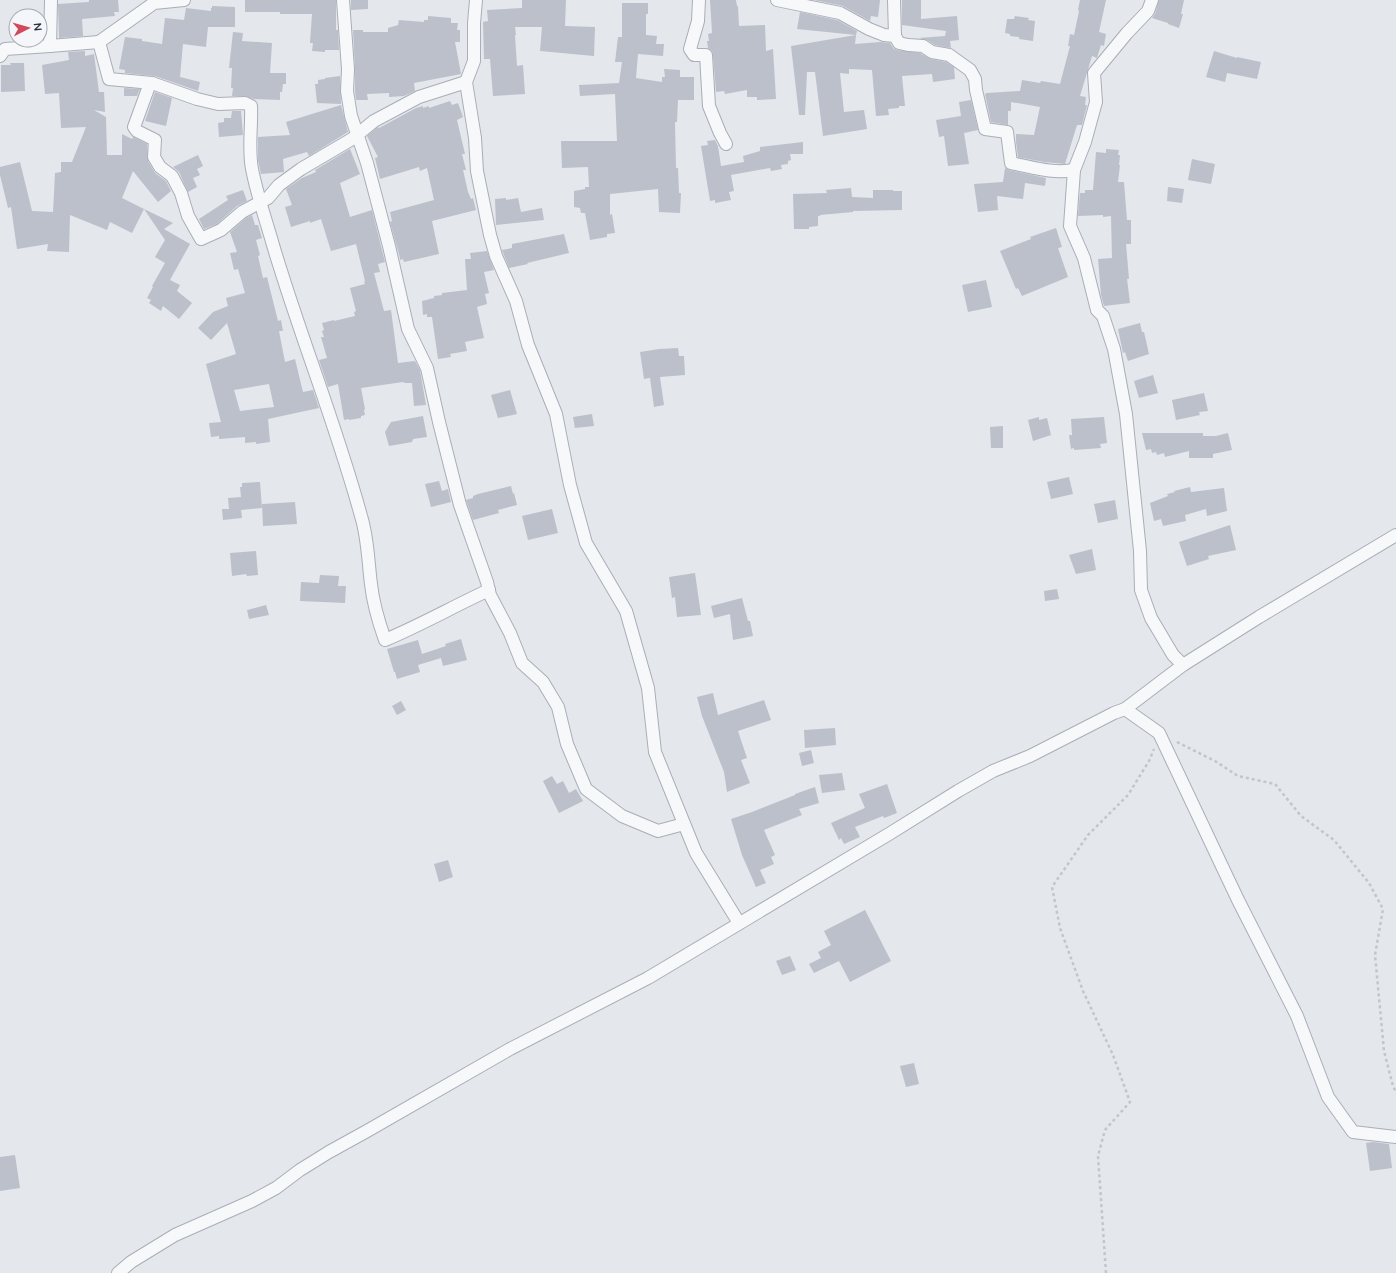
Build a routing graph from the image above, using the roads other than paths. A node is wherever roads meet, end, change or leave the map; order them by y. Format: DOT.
graph roads {
  1 [pos="51,0"];
  2 [pos="184,0"];
  3 [pos="343,0"];
  4 [pos="476,0"];
  5 [pos="699,0"];
  6 [pos="777,0"];
  7 [pos="894,0"];
  8 [pos="1152,0"];
  9 [pos="895,36"];
  10 [pos="98,42"];
  11 [pos="50,46"];
  12 [pos="0,56"];
  13 [pos="466,82"];
  14 [pos="152,83"];
  15 [pos="357,135"];
  16 [pos="726,144"];
  17 [pos="1074,170"];
  18 [pos="260,202"];
  19 [pos="1396,536"];
  20 [pos="489,590"];
  21 [pos="1184,665"];
  22 [pos="1125,709"];
  23 [pos="684,824"];
  24 [pos="739,923"];
  25 [pos="1396,1137"];
  26 [pos="118,1273"];
  1 -- 11 [label="street"];
  2 -- 10 [label="street"];
  3 -- 15 [label="street"];
  4 -- 13 [label="street"];
  5 -- 16 [label="street"];
  6 -- 9 [label="street"];
  7 -- 9 [label="street"];
  8 -- 17 [label="street"];
  9 -- 17 [label="street"];
  10 -- 11 [label="street"];
  10 -- 14 [label="street"];
  11 -- 12 [label="street"];
  13 -- 15 [label="street"];
  13 -- 23 [label="street"];
  14 -- 18 [label="street"];
  14 -- 18 [label="street"];
  15 -- 18 [label="street"];
  15 -- 20 [label="street"];
  17 -- 21 [label="street"];
  18 -- 20 [label="street"];
  19 -- 21 [label="street"];
  20 -- 23 [label="street"];
  21 -- 22 [label="street"];
  22 -- 24 [label="street"];
  22 -- 25 [label="street"];
  23 -- 24 [label="street"];
  24 -- 26 [label="street"];
}
